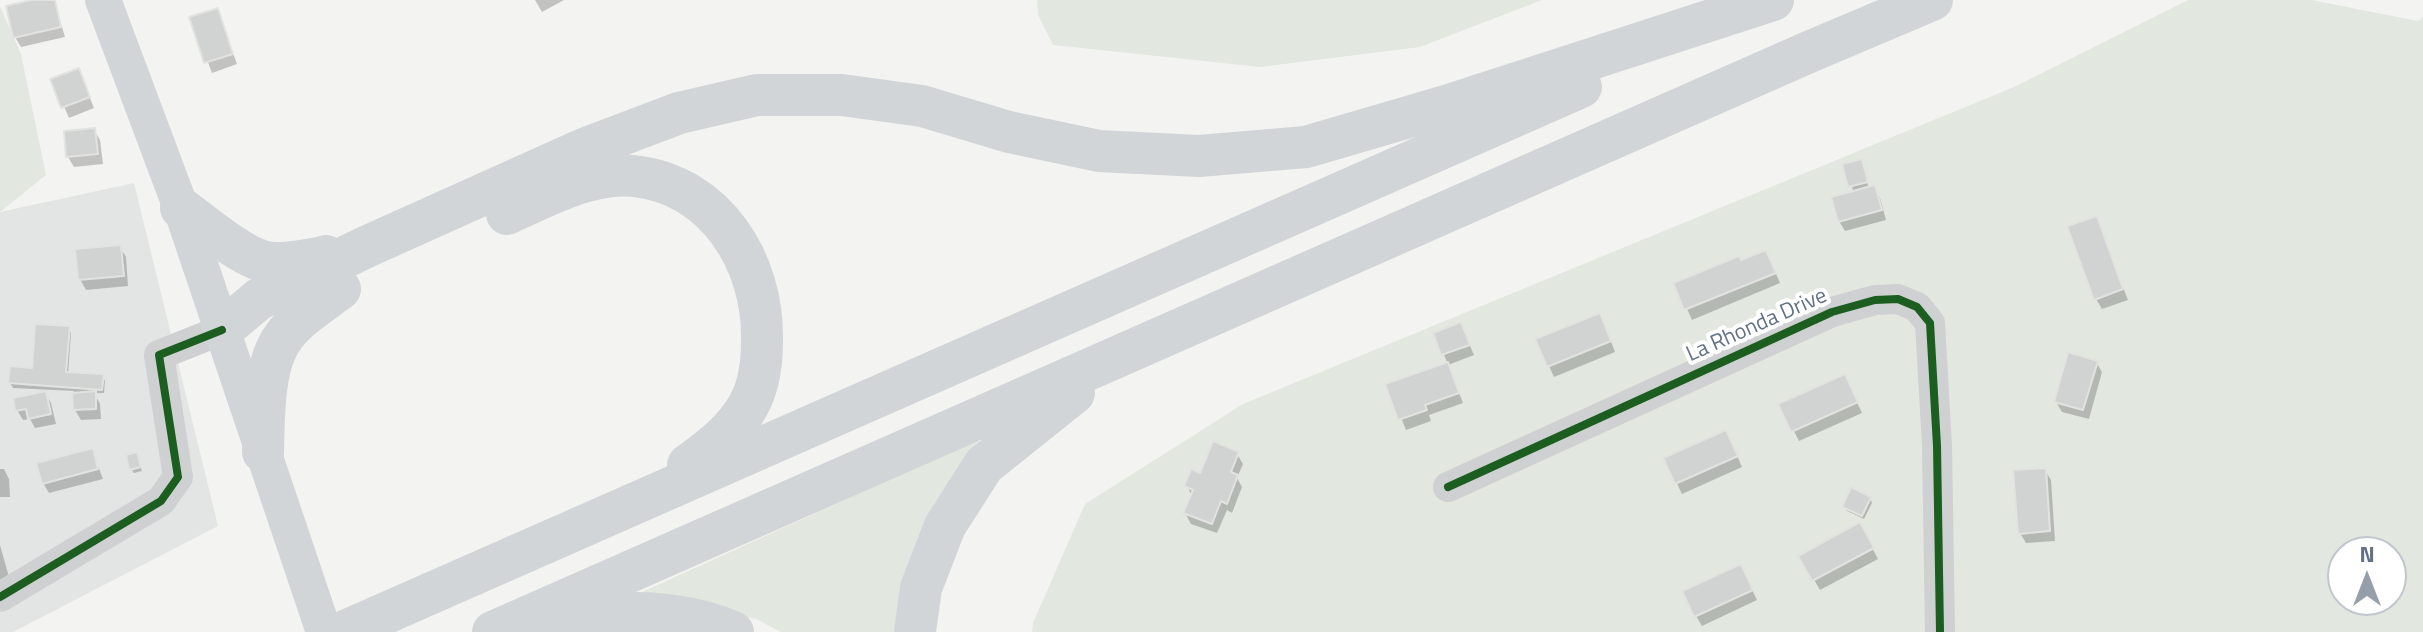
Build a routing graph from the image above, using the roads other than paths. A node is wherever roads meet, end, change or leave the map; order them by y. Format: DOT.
graph roads {
  1 [pos="103,0"];
  2 [pos="1773,0"];
  3 [pos="1780,0"];
  4 [pos="1932,0"];
  5 [pos="181,208"];
  6 [pos="366,247"];
  7 [pos="340,289"];
  8 [pos="222,330"];
  9 [pos="1131,350"];
  10 [pos="263,452"];
  11 [pos="1448,487"];
  12 [pos="646,498"];
  13 [pos="0,597"];
  14 [pos="324,632"];
  15 [pos="343,632"];
  16 [pos="493,632"];
  17 [pos="532,632"];
  18 [pos="733,632"];
  19 [pos="915,632"];
  20 [pos="1940,632"];
  1 -- 5 [label="main road"];
  2 -- 6 [label="highway"];
  3 -- 12 [label="highway"];
  4 -- 9 [label="highway"];
  5 -- 6 [label="highway"];
  5 -- 8 [label="main road"];
  6 -- 8 [label="highway"];
  7 -- 8 [label="highway"];
  7 -- 10 [label="highway"];
  7 -- 12 [label="highway"];
  8 -- 10 [label="main road"];
  8 -- 13 [label="street"];
  9 -- 16 [label="highway"];
  9 -- 19 [label="highway"];
  10 -- 14 [label="main road"];
  11 -- 20 [label="street, La Rhonda Drive"];
  12 -- 15 [label="highway"];
  17 -- 18 [label="highway"];
}
